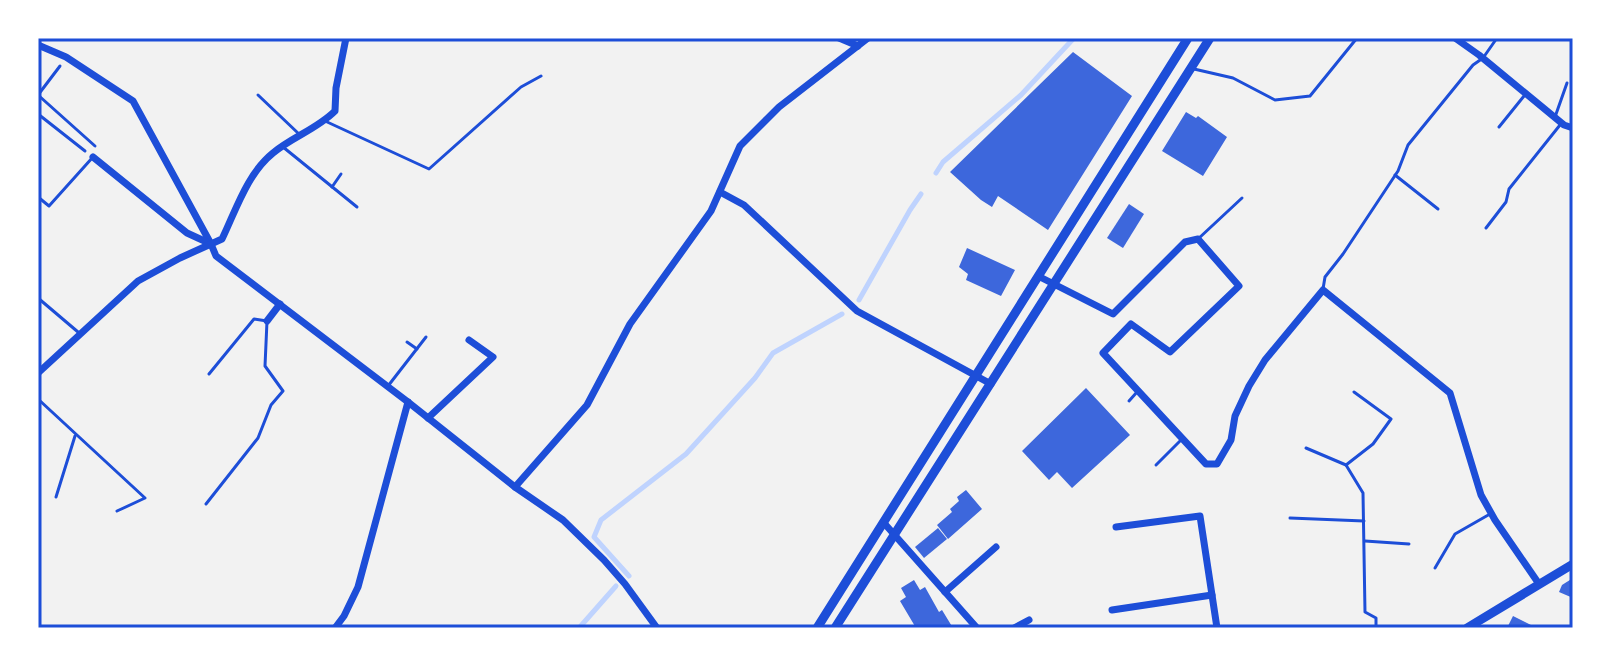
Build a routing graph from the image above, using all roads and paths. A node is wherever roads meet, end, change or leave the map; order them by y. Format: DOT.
graph roads {
  1 [pos="346,38"];
  2 [pos="839,38"];
  3 [pos="868,38"];
  4 [pos="1188,38"];
  5 [pos="1210,38"];
  6 [pos="1357,38"];
  7 [pos="1455,38"];
  8 [pos="1497,38"];
  9 [pos="38,45"];
  10 [pos="858,46"];
  11 [pos="66,57"];
  12 [pos="1483,58"];
  13 [pos="1190,68"];
  14 [pos="541,76"];
  15 [pos="1567,83"];
  16 [pos="1526,93"];
  17 [pos="258,95"];
  18 [pos="38,114"];
  19 [pos="1558,120"];
  20 [pos="325,121"];
  21 [pos="1499,127"];
  22 [pos="1573,128"];
  23 [pos="300,136"];
  24 [pos="283,147"];
  25 [pos="93,157"];
  26 [pos="341,174"];
  27 [pos="1395,175"];
  28 [pos="332,187"];
  29 [pos="720,192"];
  30 [pos="38,197"];
  31 [pos="1242,198"];
  32 [pos="357,207"];
  33 [pos="1438,209"];
  34 [pos="1486,228"];
  35 [pos="1198,239"];
  36 [pos="211,244"];
  37 [pos="1038,276"];
  38 [pos="1054,284"];
  39 [pos="1323,290"];
  40 [pos="38,298"];
  41 [pos="280,304"];
  42 [pos="1113,314"];
  43 [pos="267,321"];
  44 [pos="1131,324"];
  45 [pos="80,334"];
  46 [pos="426,337"];
  47 [pos="469,340"];
  48 [pos="407,342"];
  49 [pos="417,349"];
  50 [pos="38,373"];
  51 [pos="209,374"];
  52 [pos="976,376"];
  53 [pos="991,384"];
  54 [pos="388,386"];
  55 [pos="1138,391"];
  56 [pos="1354,392"];
  57 [pos="38,399"];
  58 [pos="1129,401"];
  59 [pos="408,402"];
  60 [pos="428,418"];
  61 [pos="76,434"];
  62 [pos="1182,439"];
  63 [pos="1306,448"];
  64 [pos="1156,465"];
  65 [pos="1346,465"];
  66 [pos="515,487"];
  67 [pos="56,497"];
  68 [pos="206,504"];
  69 [pos="117,511"];
  70 [pos="1491,514"];
  71 [pos="1290,518"];
  72 [pos="1364,521"];
  73 [pos="884,523"];
  74 [pos="1116,527"];
  75 [pos="895,535"];
  76 [pos="1364,541"];
  77 [pos="1409,544"];
  78 [pos="996,547"];
  79 [pos="1573,564"];
  80 [pos="1435,568"];
  81 [pos="1539,584"];
  82 [pos="945,592"];
  83 [pos="1212,595"];
  84 [pos="1112,610"];
  85 [pos="1029,620"];
  86 [pos="335,628"];
  87 [pos="657,628"];
  88 [pos="817,628"];
  89 [pos="835,628"];
  90 [pos="977,628"];
  91 [pos="1014,628"];
  92 [pos="1217,628"];
  93 [pos="1376,628"];
  94 [pos="1467,628"];
  1 -- 20 [label="street"];
  2 -- 10 [label="street"];
  3 -- 10 [label="street"];
  4 -- 37 [label="street"];
  5 -- 13 [label="street"];
  6 -- 13 [label="lane"];
  7 -- 12 [label="street"];
  8 -- 12 [label="lane"];
  9 -- 11 [label="street"];
  10 -- 29 [label="street"];
  11 -- 25 [label="path"];
  11 -- 36 [label="street"];
  12 -- 16 [label="street"];
  12 -- 27 [label="lane"];
  13 -- 38 [label="street"];
  14 -- 20 [label="lane"];
  15 -- 19 [label="lane"];
  16 -- 19 [label="street"];
  16 -- 21 [label="lane"];
  17 -- 23 [label="lane"];
  18 -- 25 [label="path"];
  19 -- 22 [label="street"];
  19 -- 34 [label="lane"];
  20 -- 23 [label="street"];
  23 -- 24 [label="street"];
  24 -- 28 [label="lane"];
  24 -- 36 [label="street"];
  25 -- 30 [label="lane"];
  25 -- 36 [label="street"];
  26 -- 28 [label="lane"];
  27 -- 33 [label="lane"];
  27 -- 39 [label="lane"];
  28 -- 32 [label="lane"];
  29 -- 52 [label="street"];
  29 -- 66 [label="street"];
  31 -- 35 [label="lane"];
  35 -- 42 [label="street"];
  35 -- 44 [label="street"];
  36 -- 41 [label="street"];
  36 -- 45 [label="street"];
  37 -- 38 [label="street"];
  37 -- 52 [label="street"];
  38 -- 42 [label="street"];
  38 -- 53 [label="street"];
  39 -- 62 [label="street"];
  39 -- 70 [label="street"];
  40 -- 45 [label="lane"];
  41 -- 43 [label="street"];
  41 -- 54 [label="street"];
  42 -- 44 [label="street"];
  43 -- 51 [label="lane"];
  43 -- 68 [label="lane"];
  44 -- 55 [label="street"];
  45 -- 50 [label="street"];
  46 -- 49 [label="lane"];
  47 -- 60 [label="street"];
  48 -- 49 [label="lane"];
  49 -- 54 [label="lane"];
  52 -- 53 [label="street"];
  52 -- 73 [label="street"];
  53 -- 75 [label="street"];
  54 -- 59 [label="street"];
  55 -- 58 [label="lane"];
  55 -- 62 [label="street"];
  56 -- 65 [label="lane"];
  57 -- 61 [label="lane"];
  59 -- 60 [label="street"];
  59 -- 86 [label="street"];
  60 -- 66 [label="street"];
  61 -- 67 [label="lane"];
  61 -- 69 [label="lane"];
  62 -- 64 [label="lane"];
  63 -- 65 [label="lane"];
  65 -- 72 [label="lane"];
  66 -- 87 [label="street"];
  70 -- 80 [label="lane"];
  70 -- 81 [label="street"];
  71 -- 72 [label="lane"];
  72 -- 76 [label="lane"];
  73 -- 75 [label="street"];
  73 -- 88 [label="street"];
  74 -- 83 [label="street"];
  75 -- 82 [label="street"];
  75 -- 89 [label="street"];
  76 -- 77 [label="lane"];
  76 -- 93 [label="lane"];
  78 -- 82 [label="street"];
  79 -- 81 [label="street"];
  81 -- 94 [label="street"];
  82 -- 90 [label="street"];
  83 -- 84 [label="street"];
  83 -- 92 [label="street"];
  85 -- 91 [label="street"];
}
